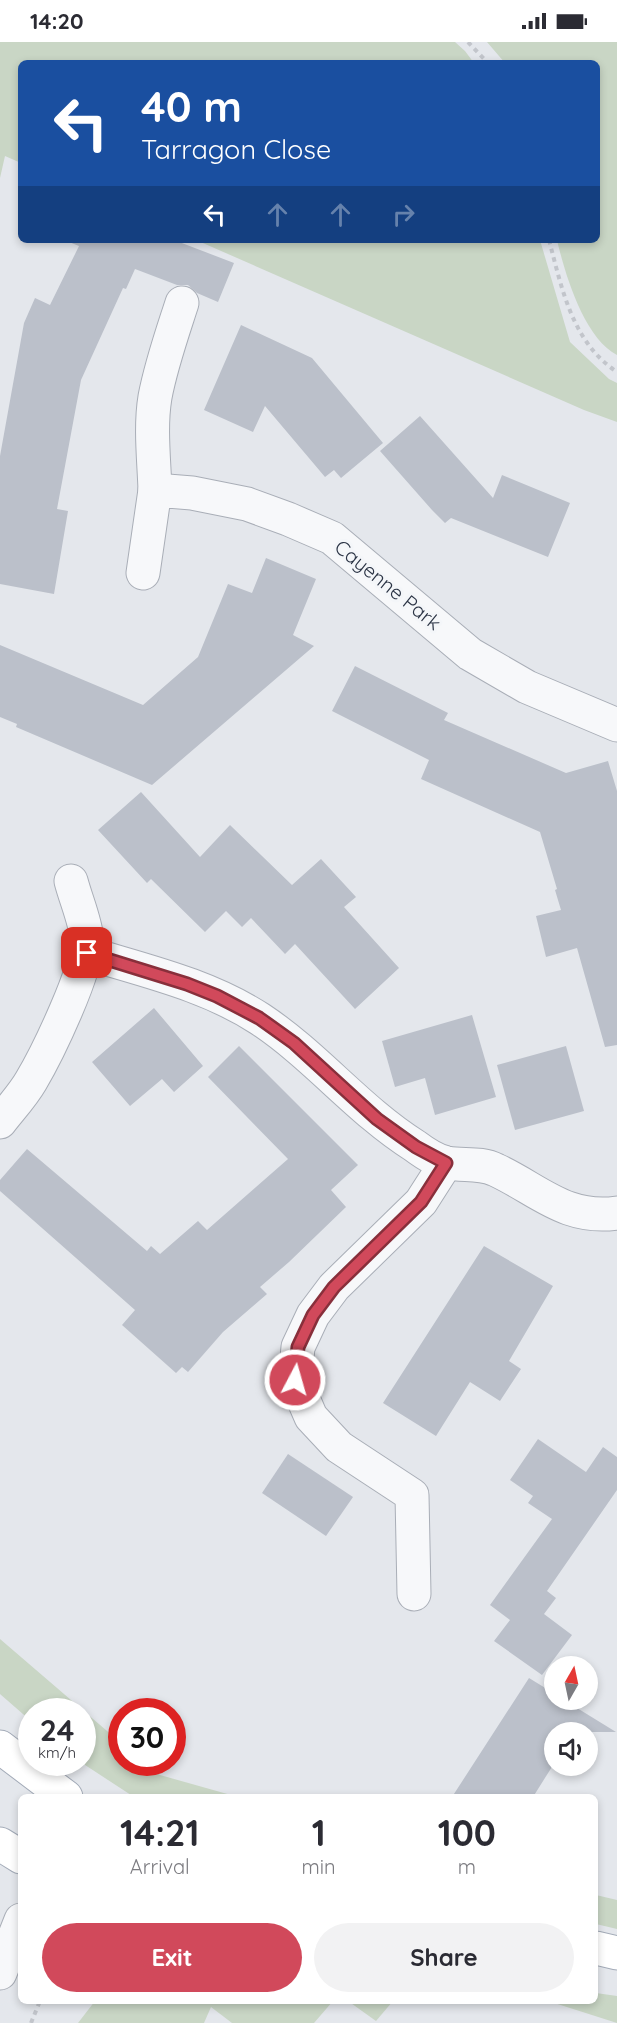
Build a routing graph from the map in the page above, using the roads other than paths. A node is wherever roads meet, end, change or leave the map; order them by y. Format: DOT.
graph roads {
  1 [pos="182,303"];
  2 [pos="155,490"];
  3 [pos="143,573"];
  4 [pos="617,724"];
  5 [pos="71,881"];
  6 [pos="87,953"];
  7 [pos="0,1122"];
  8 [pos="446,1163"];
  9 [pos="617,1213"];
  10 [pos="414,1594"];
  11 [pos="0,1747"];
  12 [pos="62,1794"];
  13 [pos="0,1844"];
  14 [pos="18,1855"];
  15 [pos="18,1928"];
  16 [pos="598,1948"];
  17 [pos="617,1953"];
  18 [pos="0,1973"];
  1 -- 2 [label="street"];
  2 -- 3 [label="street"];
  2 -- 4 [label="street, Cayenne Park"];
  5 -- 6 [label="street"];
  6 -- 7 [label="street"];
  6 -- 8 [label="street"];
  8 -- 9 [label="street"];
  8 -- 10 [label="street"];
  11 -- 12 [label="main road"];
  13 -- 14 [label="main road"];
  15 -- 18 [label="street"];
  16 -- 17 [label="main road"];
}
